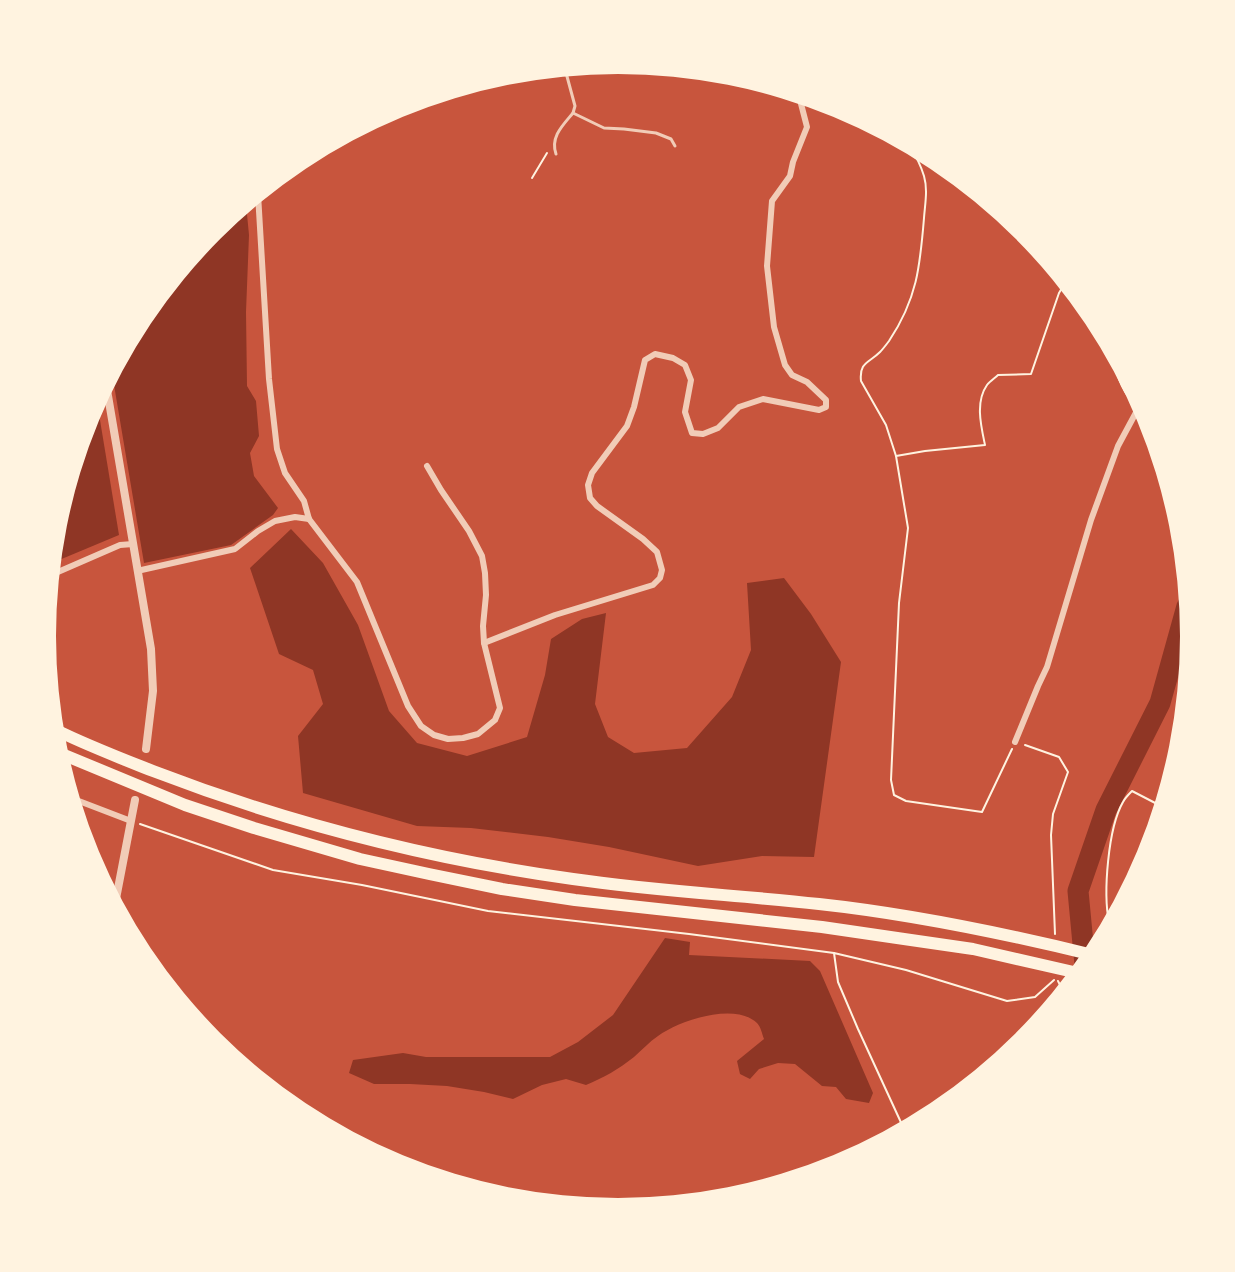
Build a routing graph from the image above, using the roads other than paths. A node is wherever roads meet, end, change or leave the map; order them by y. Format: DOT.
graph roads {
  1 [pos="567,76"];
  2 [pos="801,105"];
  3 [pos="573,112"];
  4 [pos="675,146"];
  5 [pos="556,154"];
  6 [pos="259,204"];
  7 [pos="108,398"];
  8 [pos="1134,415"];
  9 [pos="427,466"];
  10 [pos="309,519"];
  11 [pos="133,544"];
  12 [pos="59,571"];
  13 [pos="138,571"];
  14 [pos="484,642"];
  15 [pos="64,733"];
  16 [pos="1015,742"];
  17 [pos="146,748"];
  18 [pos="69,757"];
  19 [pos="135,800"];
  20 [pos="81,802"];
  21 [pos="131,821"];
  22 [pos="117,892"];
  23 [pos="1082,952"];
  24 [pos="1068,971"];
  1 -- 3 [label="lane"];
  2 -- 14 [label="street"];
  3 -- 4 [label="lane"];
  3 -- 5 [label="lane"];
  6 -- 10 [label="street"];
  7 -- 11 [label="street"];
  8 -- 16 [label="street"];
  9 -- 14 [label="street"];
  10 -- 13 [label="street"];
  10 -- 14 [label="street"];
  11 -- 12 [label="street"];
  11 -- 13 [label="street"];
  13 -- 17 [label="street"];
  15 -- 23 [label="highway"];
  18 -- 24 [label="highway"];
  19 -- 21 [label="street"];
  20 -- 21 [label="street"];
  21 -- 22 [label="street"];
}
